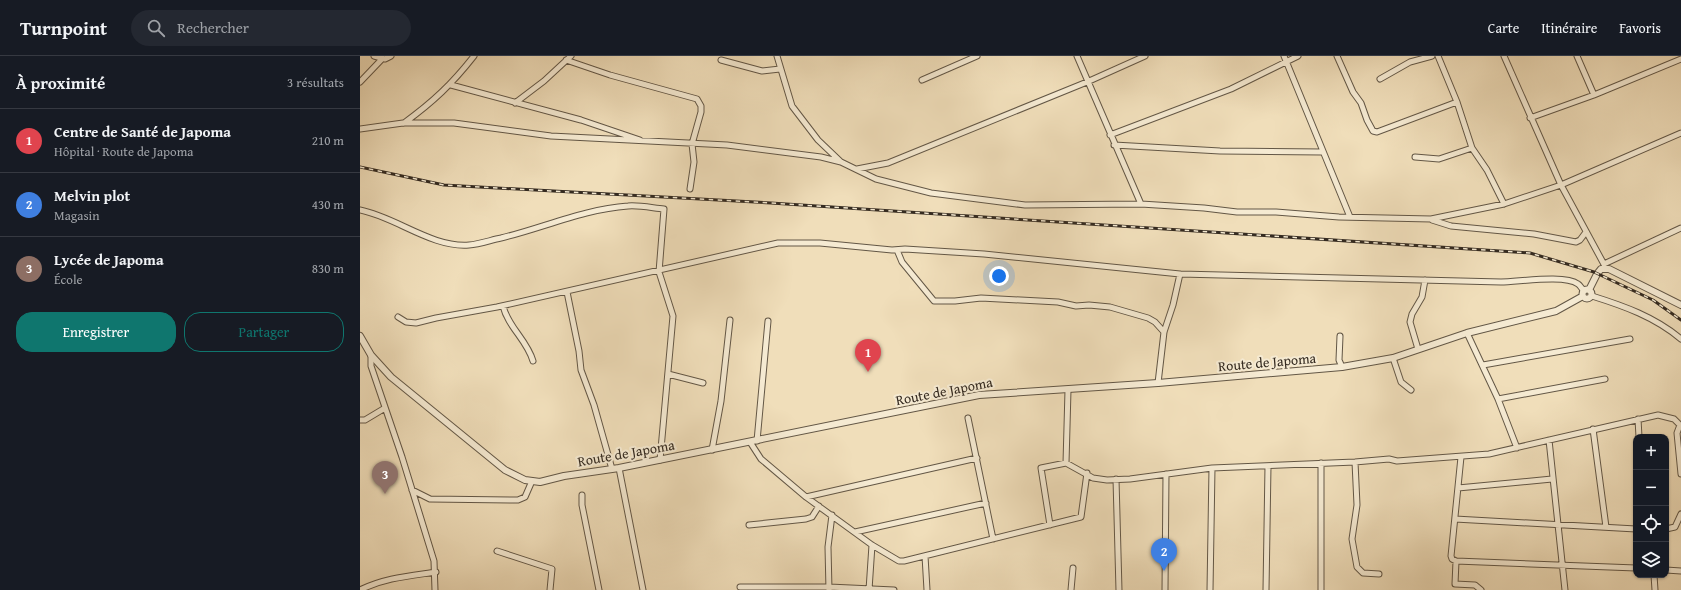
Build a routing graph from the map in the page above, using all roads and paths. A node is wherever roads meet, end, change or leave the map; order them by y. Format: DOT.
graph roads {
  1 [pos="374,56"];
  2 [pos="391,56"];
  3 [pos="474,56"];
  4 [pos="571,56"];
  5 [pos="777,56"];
  6 [pos="977,56"];
  7 [pos="1076,56"];
  8 [pos="1145,56"];
  9 [pos="1284,56"];
  10 [pos="1298,56"];
  11 [pos="1337,56"];
  12 [pos="1432,56"];
  13 [pos="1438,56"];
  14 [pos="1504,56"];
  15 [pos="1577,56"];
  16 [pos="382,59"];
  17 [pos="1681,59"];
  18 [pos="566,60"];
  19 [pos="721,60"];
  20 [pos="1287,62"];
  21 [pos="780,69"];
  22 [pos="1380,79"];
  23 [pos="922,80"];
  24 [pos="360,82"];
  25 [pos="1087,82"];
  26 [pos="451,85"];
  27 [pos="1594,95"];
  28 [pos="1457,102"];
  29 [pos="515,103"];
  30 [pos="1530,118"];
  31 [pos="403,123"];
  32 [pos="360,129"];
  33 [pos="1681,133"];
  34 [pos="1110,135"];
  35 [pos="642,141"];
  36 [pos="692,144"];
  37 [pos="1114,145"];
  38 [pos="1472,148"];
  39 [pos="1322,152"];
  40 [pos="1415,156"];
  41 [pos="840,162"];
  42 [pos="856,169"];
  43 [pos="1561,185"];
  44 [pos="690,189"];
  45 [pos="1141,204"];
  46 [pos="1504,204"];
  47 [pos="360,210"];
  48 [pos="1350,217"];
  49 [pos="1432,219"];
  50 [pos="1681,228"];
  51 [pos="1586,232"];
  52 [pos="896,250"];
  53 [pos="1605,266"];
  54 [pos="659,272"];
  55 [pos="1180,274"];
  56 [pos="1425,280"];
  57 [pos="568,292"];
  58 [pos="1587,293"];
  59 [pos="1681,305"];
  60 [pos="503,306"];
  61 [pos="398,317"];
  62 [pos="730,320"];
  63 [pos="768,321"];
  64 [pos="1164,332"];
  65 [pos="1467,333"];
  66 [pos="360,336"];
  67 [pos="1340,336"];
  68 [pos="1630,339"];
  69 [pos="1681,339"];
  70 [pos="1418,349"];
  71 [pos="371,355"];
  72 [pos="1393,358"];
  73 [pos="533,361"];
  74 [pos="1483,365"];
  75 [pos="1342,367"];
  76 [pos="668,374"];
  77 [pos="1605,379"];
  78 [pos="703,383"];
  79 [pos="1158,383"];
  80 [pos="1068,390"];
  81 [pos="1411,390"];
  82 [pos="1498,399"];
  83 [pos="386,408"];
  84 [pos="968,418"];
  85 [pos="1638,419"];
  86 [pos="360,420"];
  87 [pos="1680,425"];
  88 [pos="1593,429"];
  89 [pos="1639,434"];
  90 [pos="1549,440"];
  91 [pos="757,441"];
  92 [pos="750,442"];
  93 [pos="1516,448"];
  94 [pos="712,450"];
  95 [pos="1461,457"];
  96 [pos="977,458"];
  97 [pos="660,460"];
  98 [pos="1356,462"];
  99 [pos="1066,463"];
  100 [pos="1321,463"];
  101 [pos="1268,466"];
  102 [pos="619,468"];
  103 [pos="1212,468"];
  104 [pos="612,469"];
  105 [pos="1086,473"];
  106 [pos="1166,474"];
  107 [pos="1681,474"];
  108 [pos="1116,479"];
  109 [pos="1552,479"];
  110 [pos="532,481"];
  111 [pos="1458,488"];
  112 [pos="412,490"];
  113 [pos="582,495"];
  114 [pos="806,497"];
  115 [pos="986,503"];
  116 [pos="820,506"];
  117 [pos="1681,514"];
  118 [pos="832,515"];
  119 [pos="1455,518"];
  120 [pos="1558,524"];
  121 [pos="749,525"];
  122 [pos="1050,525"];
  123 [pos="1606,527"];
  124 [pos="1669,528"];
  125 [pos="1633,529"];
  126 [pos="855,532"];
  127 [pos="993,539"];
  128 [pos="872,545"];
  129 [pos="497,551"];
  130 [pos="925,556"];
  131 [pos="1456,561"];
  132 [pos="1562,567"];
  133 [pos="1073,568"];
  134 [pos="1633,568"];
  135 [pos="1669,570"];
  136 [pos="1681,571"];
  137 [pos="436,572"];
  138 [pos="1379,574"];
  139 [pos="1654,578"];
  140 [pos="740,587"];
  141 [pos="829,588"];
  142 [pos="1458,588"];
  143 [pos="778,589"];
  144 [pos="869,589"];
  145 [pos="360,590"];
  146 [pos="435,590"];
  147 [pos="550,590"];
  148 [pos="599,590"];
  149 [pos="643,590"];
  150 [pos="894,590"];
  151 [pos="927,590"];
  152 [pos="1072,590"];
  153 [pos="1119,590"];
  154 [pos="1165,590"];
  155 [pos="1210,590"];
  156 [pos="1266,590"];
  157 [pos="1321,590"];
  158 [pos="1481,590"];
  159 [pos="1565,590"];
  160 [pos="1655,590"];
  1 -- 16 [label="street"];
  2 -- 16 [label="street"];
  3 -- 26 [label="street"];
  4 -- 18 [label="street"];
  5 -- 21 [label="street"];
  6 -- 23 [label="street"];
  7 -- 25 [label="street"];
  8 -- 25 [label="street"];
  9 -- 20 [label="street"];
  10 -- 20 [label="street"];
  11 -- 28 [label="street"];
  12 -- 22 [label="street"];
  13 -- 28 [label="street"];
  14 -- 30 [label="street"];
  15 -- 27 [label="street"];
  16 -- 24 [label="street"];
  17 -- 27 [label="street"];
  18 -- 29 [label="street"];
  18 -- 36 [label="street"];
  19 -- 21 [label="street"];
  20 -- 34 [label="street"];
  20 -- 39 [label="street"];
  21 -- 41 [label="street"];
  25 -- 34 [label="street"];
  25 -- 42 [label="street"];
  26 -- 29 [label="street"];
  26 -- 31 [label="street"];
  27 -- 30 [label="street"];
  28 -- 38 [label="street"];
  29 -- 35 [label="street"];
  30 -- 43 [label="street"];
  31 -- 32 [label="street"];
  31 -- 35 [label="street"];
  33 -- 43 [label="street"];
  34 -- 37 [label="street"];
  35 -- 36 [label="street"];
  36 -- 41 [label="street"];
  36 -- 44 [label="street"];
  37 -- 39 [label="street"];
  37 -- 45 [label="street"];
  38 -- 40 [label="street"];
  38 -- 46 [label="street"];
  39 -- 48 [label="street"];
  41 -- 42 [label="street"];
  42 -- 45 [label="street"];
  43 -- 46 [label="street"];
  43 -- 51 [label="street"];
  45 -- 48 [label="street"];
  46 -- 49 [label="street"];
  47 -- 54 [label="street"];
  48 -- 49 [label="street"];
  49 -- 51 [label="street"];
  50 -- 53 [label="street"];
  51 -- 53 [label="street"];
  52 -- 54 [label="street"];
  52 -- 55 [label="street"];
  52 -- 64 [label="street"];
  53 -- 58 [label="street"];
  53 -- 59 [label="street"];
  54 -- 57 [label="street"];
  54 -- 76 [label="street"];
  55 -- 56 [label="street"];
  55 -- 64 [label="street"];
  56 -- 58 [label="street"];
  56 -- 70 [label="street"];
  57 -- 60 [label="street"];
  57 -- 104 [label="street"];
  58 -- 65 [label="street, Route de Japoma"];
  58 -- 69 [label="street"];
  60 -- 61 [label="street"];
  60 -- 73 [label="street"];
  62 -- 94 [label="street"];
  63 -- 91 [label="street"];
  64 -- 79 [label="street"];
  65 -- 70 [label="street, Route de Japoma"];
  65 -- 74 [label="street"];
  66 -- 71 [label="street, Route de Japoma"];
  67 -- 75 [label="street"];
  68 -- 74 [label="street"];
  70 -- 72 [label="street, Route de Japoma"];
  71 -- 83 [label="street"];
  71 -- 110 [label="street, Route de Japoma"];
  72 -- 75 [label="street, Route de Japoma"];
  72 -- 81 [label="street"];
  74 -- 82 [label="street"];
  75 -- 79 [label="street, Route de Japoma"];
  76 -- 78 [label="street"];
  76 -- 97 [label="street"];
  77 -- 82 [label="street"];
  79 -- 80 [label="street, Route de Japoma"];
  80 -- 91 [label="street, Route de Japoma"];
  80 -- 99 [label="street"];
  82 -- 93 [label="street"];
  83 -- 86 [label="street"];
  83 -- 112 [label="street"];
  84 -- 96 [label="street"];
  85 -- 87 [label="street"];
  85 -- 88 [label="street"];
  85 -- 89 [label="street"];
  87 -- 107 [label="street"];
  88 -- 90 [label="street"];
  88 -- 123 [label="street"];
  90 -- 93 [label="street"];
  90 -- 109 [label="street"];
  91 -- 92 [label="street, Route de Japoma"];
  92 -- 94 [label="street, Route de Japoma"];
  92 -- 114 [label="street"];
  93 -- 95 [label="street"];
  94 -- 97 [label="street, Route de Japoma"];
  95 -- 98 [label="street"];
  95 -- 111 [label="street"];
  96 -- 114 [label="street"];
  96 -- 115 [label="street"];
  97 -- 102 [label="street, Route de Japoma"];
  98 -- 100 [label="street"];
  98 -- 138 [label="street"];
  99 -- 105 [label="street"];
  99 -- 122 [label="street"];
  100 -- 101 [label="street"];
  100 -- 157 [label="street"];
  101 -- 103 [label="street"];
  101 -- 156 [label="street"];
  102 -- 104 [label="street, Route de Japoma"];
  102 -- 149 [label="street"];
  103 -- 106 [label="street"];
  103 -- 155 [label="street"];
  104 -- 110 [label="street, Route de Japoma"];
  105 -- 108 [label="street"];
  105 -- 122 [label="street"];
  106 -- 108 [label="street"];
  106 -- 154 [label="street"];
  108 -- 153 [label="street"];
  109 -- 111 [label="street"];
  109 -- 120 [label="street"];
  110 -- 112 [label="street"];
  111 -- 119 [label="street"];
  112 -- 137 [label="street"];
  113 -- 148 [label="street"];
  114 -- 116 [label="street"];
  115 -- 126 [label="street"];
  115 -- 127 [label="street"];
  116 -- 118 [label="street"];
  116 -- 121 [label="street"];
  117 -- 124 [label="street"];
  118 -- 126 [label="street"];
  118 -- 141 [label="street"];
  119 -- 120 [label="street"];
  119 -- 131 [label="street"];
  120 -- 123 [label="street"];
  120 -- 132 [label="street"];
  122 -- 127 [label="street"];
  123 -- 125 [label="street"];
  126 -- 128 [label="street"];
  127 -- 130 [label="street"];
  128 -- 130 [label="street"];
  128 -- 144 [label="street"];
  129 -- 147 [label="street"];
  130 -- 151 [label="street"];
  131 -- 132 [label="street"];
  131 -- 142 [label="street"];
  132 -- 134 [label="street"];
  132 -- 159 [label="street"];
  133 -- 152 [label="street"];
  135 -- 136 [label="street"];
  137 -- 145 [label="street"];
  137 -- 146 [label="street"];
  139 -- 160 [label="street"];
  140 -- 143 [label="street"];
  141 -- 143 [label="street"];
  141 -- 144 [label="street"];
  142 -- 158 [label="street"];
  144 -- 150 [label="street"];
}
